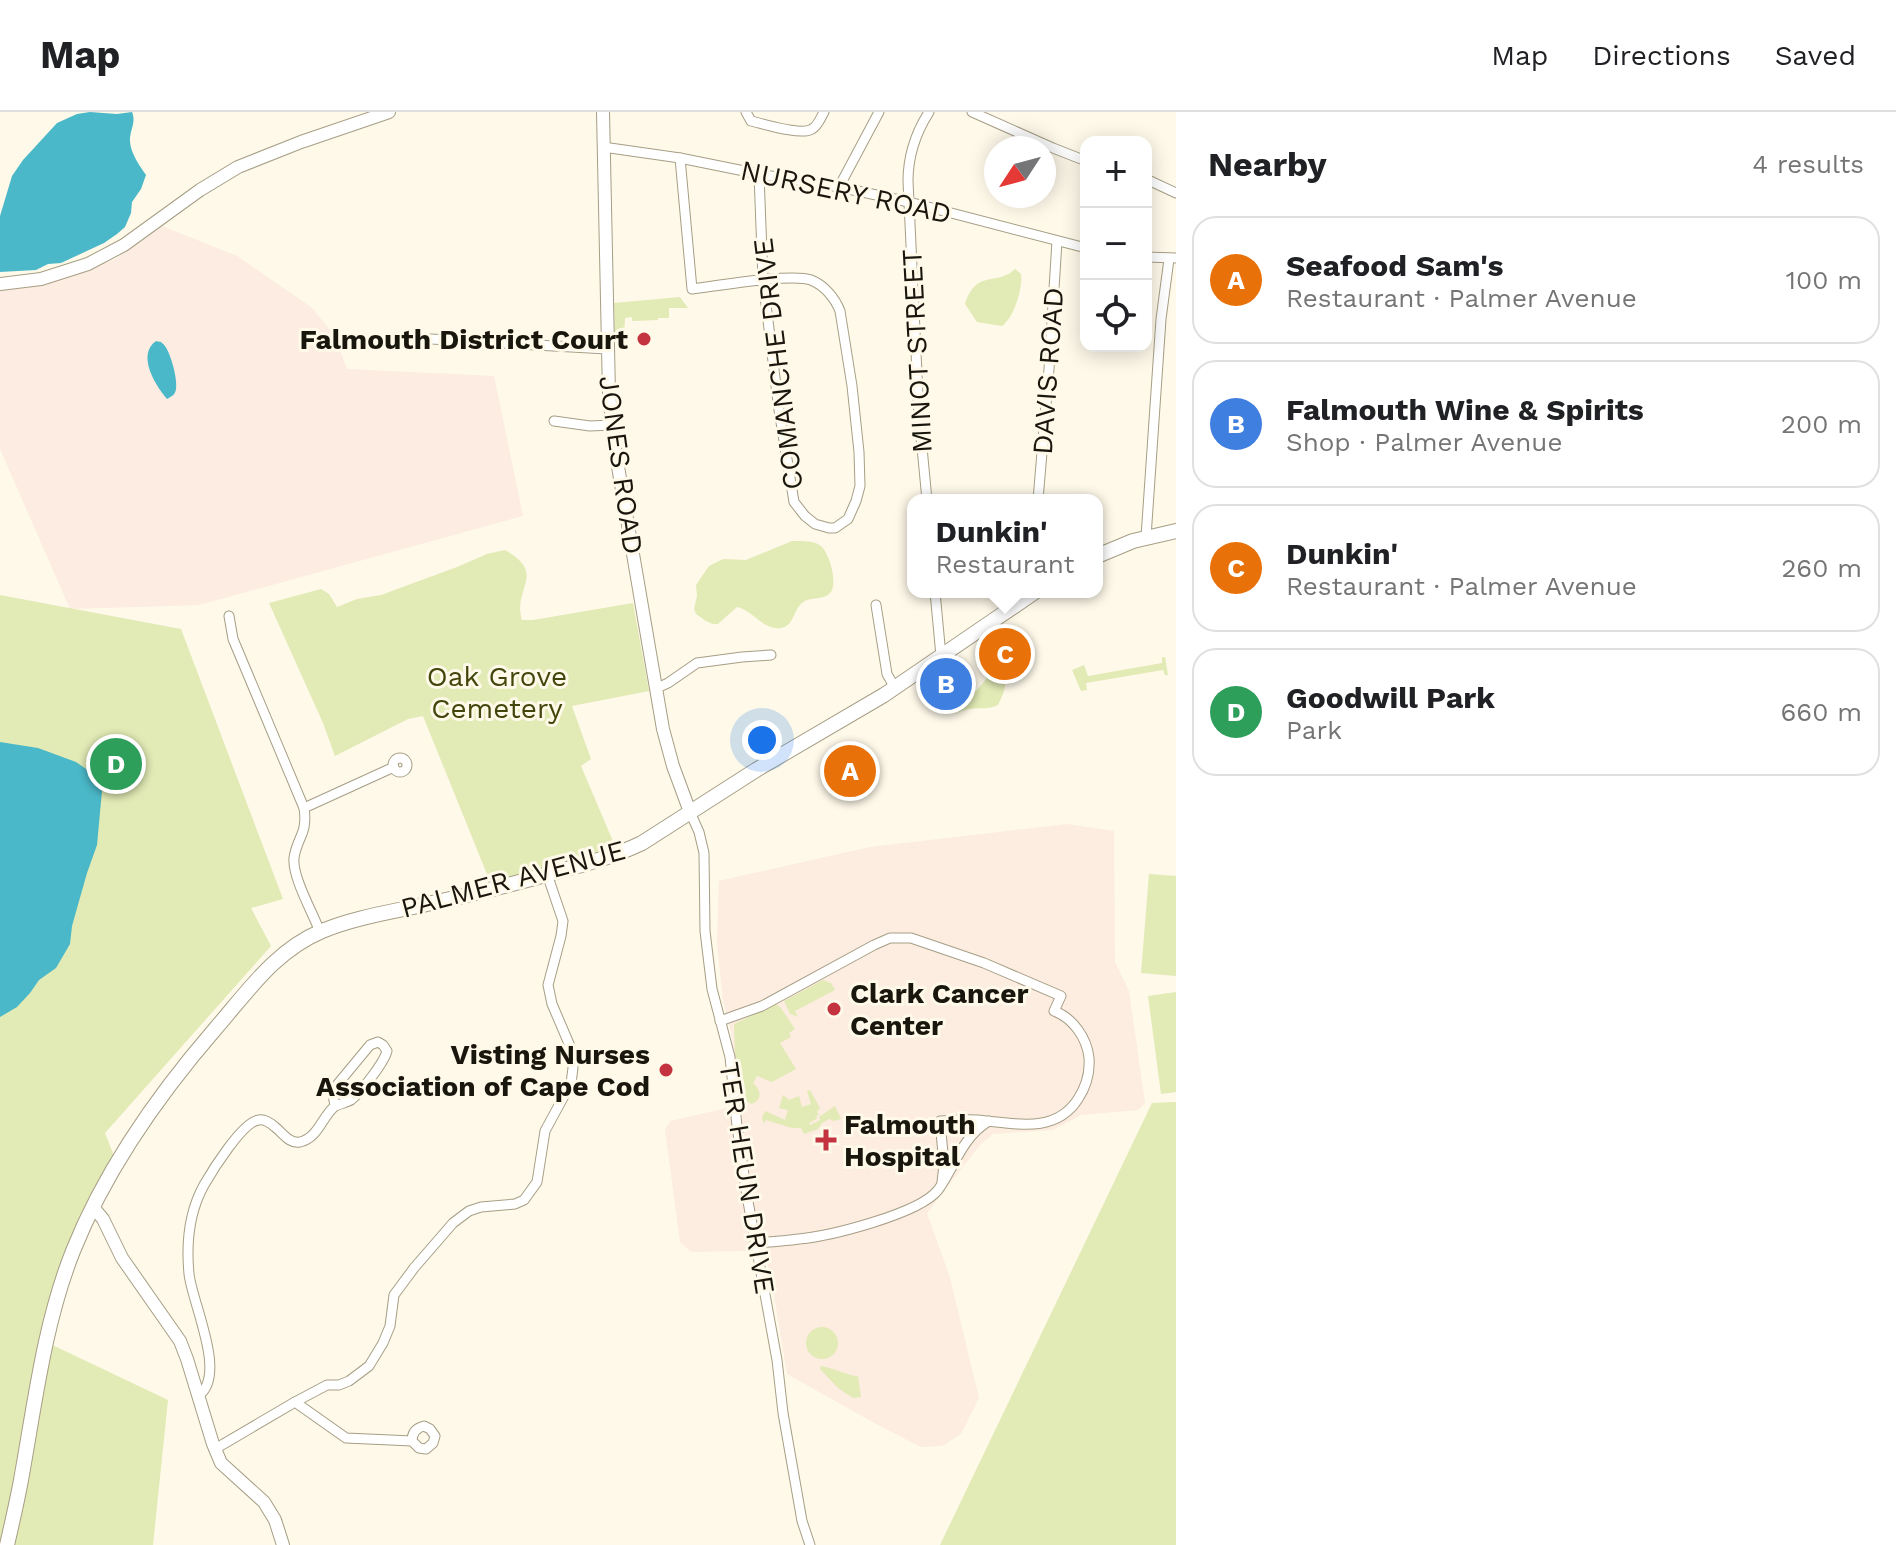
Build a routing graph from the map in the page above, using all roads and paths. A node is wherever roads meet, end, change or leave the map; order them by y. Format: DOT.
graph roads {
  1 [pos="389,112"];
  2 [pos="603,112"];
  3 [pos="746,112"];
  4 [pos="824,112"];
  5 [pos="879,112"];
  6 [pos="929,112"];
  7 [pos="972,112"];
  8 [pos="603,147"];
  9 [pos="680,158"];
  10 [pos="1080,159"];
  11 [pos="759,174"];
  12 [pos="1152,182"];
  13 [pos="839,187"];
  14 [pos="1176,193"];
  15 [pos="909,202"];
  16 [pos="1057,241"];
  17 [pos="1080,247"];
  18 [pos="1152,257"];
  19 [pos="1172,258"];
  20 [pos="763,280"];
  21 [pos="0,284"];
  22 [pos="431,339"];
  23 [pos="607,349"];
  24 [pos="554,421"];
  25 [pos="612,425"];
  26 [pos="926,494"];
  27 [pos="1038,494"];
  28 [pos="1176,531"];
  29 [pos="1146,537"];
  30 [pos="1103,553"];
  31 [pos="936,598"];
  32 [pos="1025,598"];
  33 [pos="876,605"];
  34 [pos="229,616"];
  35 [pos="771,655"];
  36 [pos="941,656"];
  37 [pos="657,688"];
  38 [pos="895,688"];
  39 [pos="394,767"];
  40 [pos="304,808"];
  41 [pos="690,812"];
  42 [pos="547,874"];
  43 [pos="320,932"];
  44 [pos="720,1021"];
  45 [pos="335,1106"];
  46 [pos="989,1121"];
  47 [pos="942,1182"];
  48 [pos="95,1202"];
  49 [pos="756,1243"];
  50 [pos="198,1396"];
  51 [pos="295,1402"];
  52 [pos="412,1441"];
  53 [pos="215,1449"];
  54 [pos="7,1545"];
  55 [pos="283,1545"];
  56 [pos="810,1545"];
  1 -- 21 [label="main road"];
  2 -- 8 [label="main road, JONES ROAD"];
  3 -- 4 [label="street"];
  5 -- 13 [label="street"];
  6 -- 15 [label="street, MINOT STREET"];
  7 -- 10 [label="street"];
  8 -- 9 [label="street, NURSERY ROAD"];
  8 -- 23 [label="main road, JONES ROAD"];
  9 -- 11 [label="street, NURSERY ROAD"];
  9 -- 20 [label="street"];
  11 -- 13 [label="street, NURSERY ROAD"];
  11 -- 20 [label="street, COMANCHE DRIVE"];
  12 -- 14 [label="street"];
  13 -- 15 [label="street, NURSERY ROAD"];
  15 -- 16 [label="street, NURSERY ROAD"];
  15 -- 26 [label="street, MINOT STREET"];
  16 -- 17 [label="street, NURSERY ROAD"];
  16 -- 27 [label="street, DAVIS ROAD"];
  18 -- 19 [label="street"];
  19 -- 29 [label="street"];
  20 -- 20 [label="street, COMANCHE DRIVE"];
  22 -- 23 [label="street"];
  23 -- 25 [label="main road, JONES ROAD"];
  24 -- 25 [label="street"];
  25 -- 37 [label="main road, JONES ROAD"];
  28 -- 29 [label="highway"];
  29 -- 30 [label="highway"];
  31 -- 36 [label="street"];
  32 -- 36 [label="highway, PALMER AVENUE"];
  33 -- 38 [label="street"];
  34 -- 40 [label="street"];
  35 -- 37 [label="street"];
  36 -- 38 [label="highway, PALMER AVENUE"];
  37 -- 41 [label="main road, JONES ROAD"];
  38 -- 41 [label="highway, PALMER AVENUE"];
  39 -- 40 [label="street"];
  40 -- 43 [label="street"];
  41 -- 42 [label="highway, PALMER AVENUE"];
  41 -- 44 [label="street, TER HEUN DRIVE"];
  42 -- 43 [label="highway, PALMER AVENUE"];
  42 -- 51 [label="street"];
  43 -- 48 [label="highway, PALMER AVENUE"];
  44 -- 46 [label="street"];
  44 -- 49 [label="street, TER HEUN DRIVE"];
  45 -- 45 [label="street"];
  45 -- 50 [label="street"];
  46 -- 47 [label="street"];
  46 -- 47 [label="street"];
  47 -- 49 [label="street"];
  48 -- 50 [label="main road"];
  48 -- 54 [label="highway, PALMER AVENUE"];
  49 -- 56 [label="street, TER HEUN DRIVE"];
  50 -- 53 [label="main road"];
  51 -- 52 [label="street"];
  51 -- 53 [label="street"];
  53 -- 55 [label="main road"];
}
